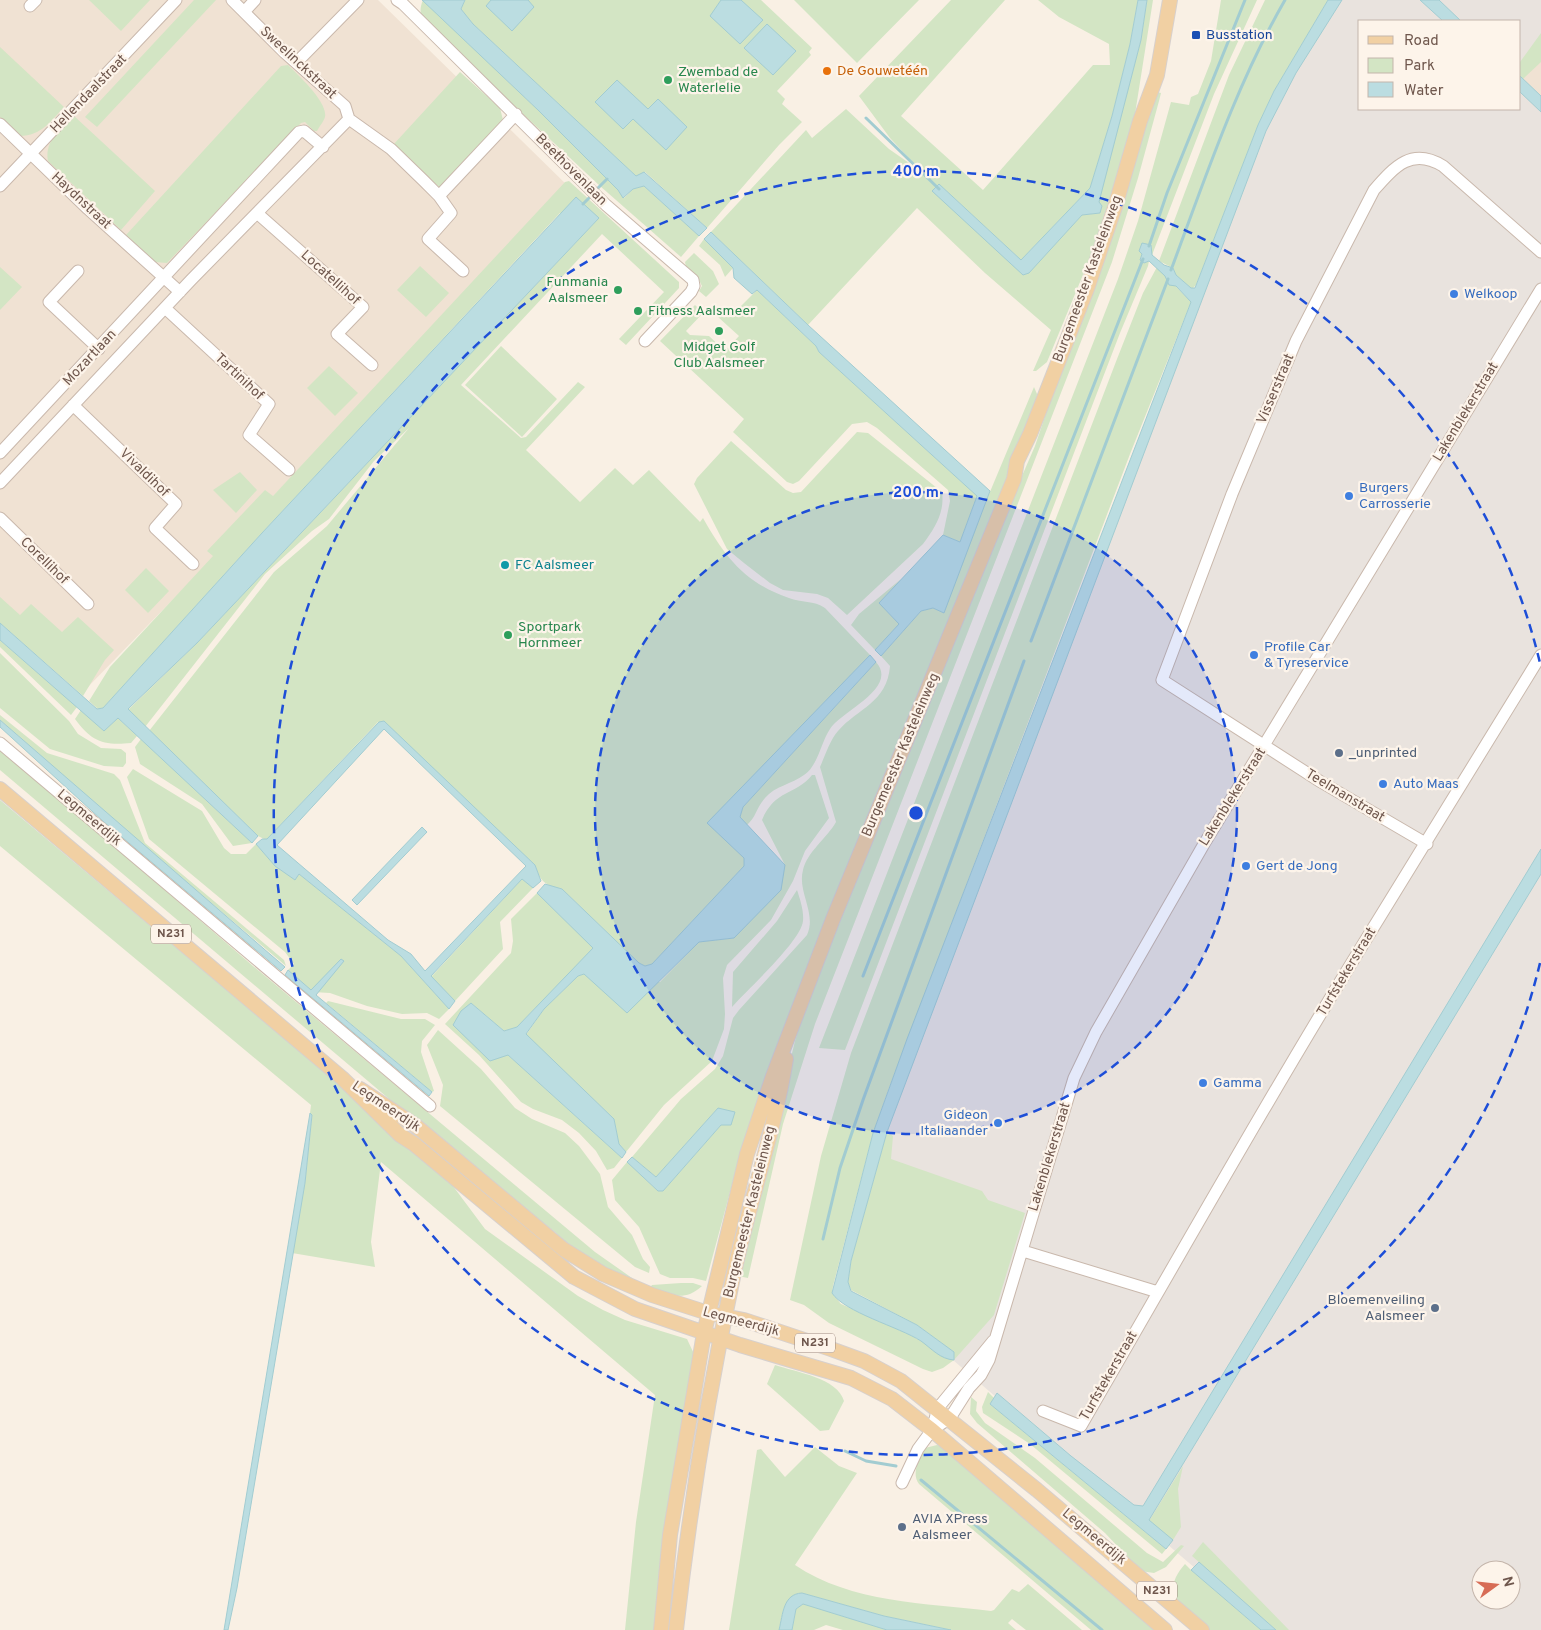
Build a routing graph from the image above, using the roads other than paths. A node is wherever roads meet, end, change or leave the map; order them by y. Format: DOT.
graph roads {
  1 [pos="176,0"];
  2 [pos="232,0"];
  3 [pos="255,0"];
  4 [pos="358,0"];
  5 [pos="1161,0"];
  6 [pos="1170,0"];
  7 [pos="403,1"];
  8 [pos="244,12"];
  9 [pos="297,62"];
  10 [pos="516,114"];
  11 [pos="349,119"];
  12 [pos="1140,121"];
  13 [pos="0,124"];
  14 [pos="323,147"];
  15 [pos="30,154"];
  16 [pos="0,186"];
  17 [pos="439,196"];
  18 [pos="257,213"];
  19 [pos="1541,252"];
  20 [pos="78,271"];
  21 [pos="463,271"];
  22 [pos="164,277"];
  23 [pos="1541,289"];
  24 [pos="180,292"];
  25 [pos="165,308"];
  26 [pos="645,341"];
  27 [pos="99,349"];
  28 [pos="372,365"];
  29 [pos="73,405"];
  30 [pos="0,453"];
  31 [pos="289,470"];
  32 [pos="0,483"];
  33 [pos="0,518"];
  34 [pos="194,564"];
  35 [pos="88,604"];
  36 [pos="1541,655"];
  37 [pos="0,743"];
  38 [pos="1265,746"];
  39 [pos="0,789"];
  40 [pos="1426,844"];
  41 [pos="791,1032"];
  42 [pos="342,1078"];
  43 [pos="430,1106"];
  44 [pos="1023,1251"];
  45 [pos="1158,1292"];
  46 [pos="708,1314"];
  47 [pos="726,1317"];
  48 [pos="704,1333"];
  49 [pos="995,1338"];
  50 [pos="721,1339"];
  51 [pos="938,1408"];
  52 [pos="1043,1411"];
  53 [pos="950,1418"];
  54 [pos="932,1430"];
  55 [pos="902,1483"];
  56 [pos="661,1630"];
  57 [pos="676,1630"];
  58 [pos="1165,1630"];
  59 [pos="1202,1630"];
  1 -- 15 [label="street, Hellendaalstraat"];
  2 -- 8 [label="street, Sweelinckstraat"];
  3 -- 8 [label="street"];
  4 -- 9 [label="street"];
  5 -- 12 [label="main road, Burgemeester Kasteleinweg"];
  6 -- 12 [label="main road, Burgemeester Kasteleinweg"];
  7 -- 10 [label="street, Beethovenlaan"];
  8 -- 9 [label="street, Sweelinckstraat"];
  9 -- 11 [label="street, Sweelinckstraat"];
  10 -- 17 [label="street"];
  10 -- 26 [label="street, Beethovenlaan"];
  11 -- 14 [label="street, Mozartlaan"];
  11 -- 17 [label="street, Sweelinckstraat"];
  12 -- 41 [label="main road, Burgemeester Kasteleinweg"];
  13 -- 15 [label="street, Haydnstraat"];
  14 -- 18 [label="street, Mozartlaan"];
  14 -- 22 [label="street, Mozartlaan"];
  15 -- 16 [label="street, Hellendaalstraat"];
  15 -- 22 [label="street, Haydnstraat"];
  17 -- 21 [label="street, Sweelinckstraat"];
  18 -- 24 [label="street, Mozartlaan"];
  18 -- 28 [label="street, Locatellihof"];
  19 -- 38 [label="street, Visserstraat"];
  20 -- 27 [label="street"];
  22 -- 24 [label="street"];
  22 -- 27 [label="street, Mozartlaan"];
  23 -- 38 [label="street, Lakenblekerstraat"];
  24 -- 25 [label="street, Mozartlaan"];
  25 -- 29 [label="street, Mozartlaan"];
  25 -- 31 [label="street, Tartinihof"];
  27 -- 30 [label="street, Mozartlaan"];
  29 -- 32 [label="street, Mozartlaan"];
  29 -- 34 [label="street, Vivaldihof"];
  33 -- 35 [label="street, Corellihof"];
  36 -- 40 [label="street, Turfstekerstraat"];
  37 -- 43 [label="street, Legmeerdijk"];
  38 -- 40 [label="street, Teelmanstraat"];
  38 -- 44 [label="street, Lakenblekerstraat"];
  39 -- 42 [label="main road, Legmeerdijk / N231"];
  40 -- 45 [label="street, Turfstekerstraat"];
  41 -- 46 [label="main road, Burgemeester Kasteleinweg"];
  41 -- 47 [label="main road, Burgemeester Kasteleinweg"];
  42 -- 46 [label="main road, Legmeerdijk / N231"];
  42 -- 48 [label="main road, Legmeerdijk / N231"];
  44 -- 45 [label="street"];
  44 -- 49 [label="street, Lakenblekerstraat"];
  45 -- 52 [label="street, Turfstekerstraat"];
  46 -- 47 [label="main road, Legmeerdijk / N231"];
  46 -- 48 [label="main road, Burgemeester Kasteleinweg"];
  47 -- 50 [label="main road, Burgemeester Kasteleinweg"];
  47 -- 51 [label="main road, Legmeerdijk / N231"];
  48 -- 50 [label="main road, Legmeerdijk / N231"];
  48 -- 56 [label="main road, Burgemeester Kasteleinweg"];
  49 -- 51 [label="street, Lakenblekerstraat"];
  49 -- 53 [label="street, Lakenblekerstraat"];
  50 -- 54 [label="main road, Legmeerdijk / N231"];
  50 -- 57 [label="main road, Burgemeester Kasteleinweg"];
  51 -- 53 [label="main road, Legmeerdijk / N231"];
  51 -- 54 [label="street"];
  53 -- 54 [label="street"];
  53 -- 59 [label="main road, Legmeerdijk / N231"];
  54 -- 55 [label="street"];
  54 -- 58 [label="main road, Legmeerdijk / N231"];
}
